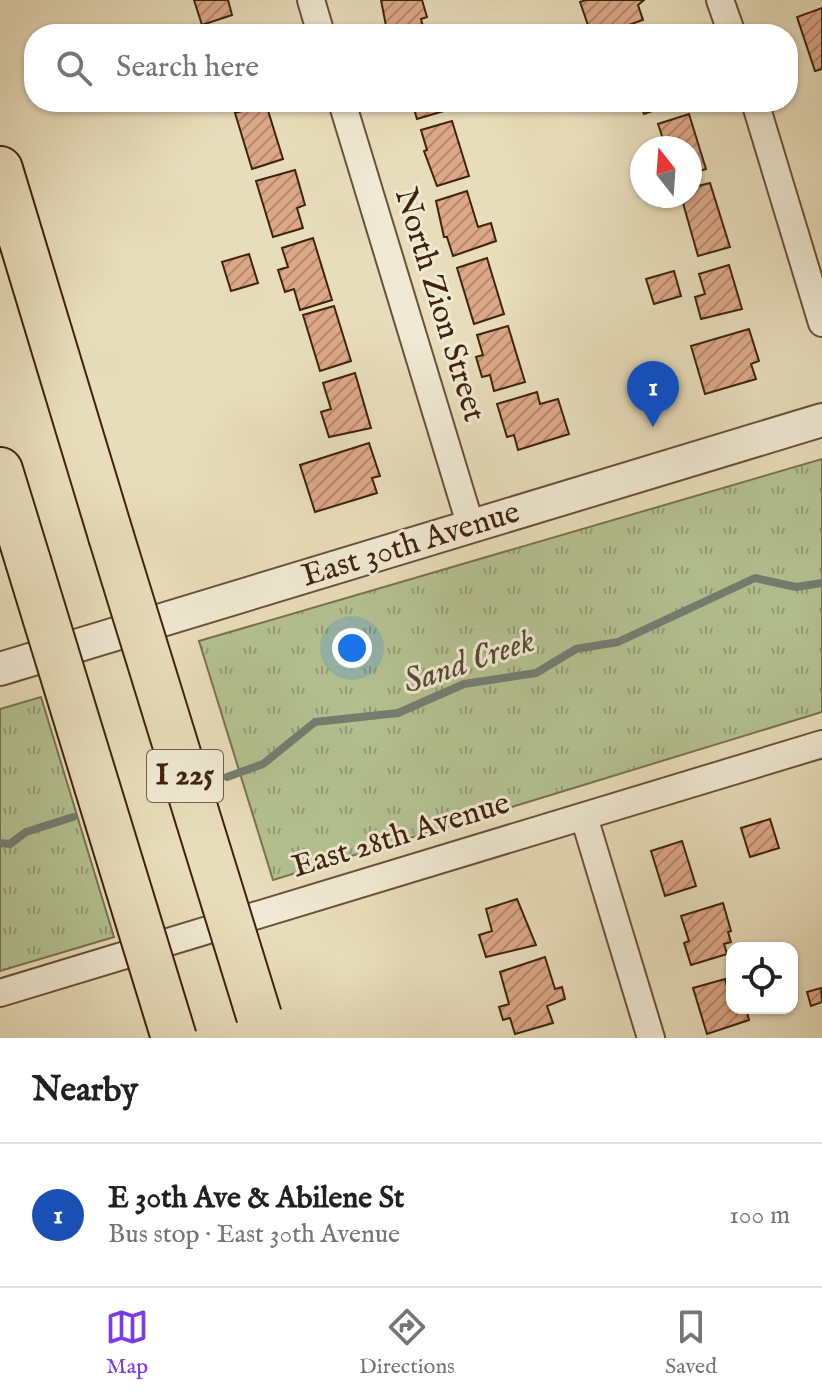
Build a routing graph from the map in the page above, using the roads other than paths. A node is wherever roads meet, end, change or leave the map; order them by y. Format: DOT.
graph roads {
  1 [pos="311,0"];
  2 [pos="720,0"];
  3 [pos="318,24"];
  4 [pos="728,24"];
  5 [pos="345,112"];
  6 [pos="758,112"];
  7 [pos="0,169"];
  8 [pos="822,323"];
  9 [pos="822,420"];
  10 [pos="0,470"];
  11 [pos="471,527"];
  12 [pos="0,669"];
  13 [pos="822,744"];
  14 [pos="584,817"];
  15 [pos="0,993"];
  16 [pos="262,1027"];
  17 [pos="174,1038"];
  18 [pos="651,1038"];
  1 -- 3 [label="street"];
  2 -- 4 [label="street"];
  5 -- 11 [label="street, North Zion Street"];
  6 -- 8 [label="street"];
  7 -- 16 [label="highway, I 225, bridge"];
  9 -- 11 [label="street, East 30th Avenue"];
  10 -- 17 [label="highway, I 225, bridge"];
  11 -- 12 [label="street, East 30th Avenue"];
  13 -- 14 [label="street, East 28th Avenue"];
  14 -- 15 [label="street, East 28th Avenue"];
  14 -- 18 [label="street"];
}
